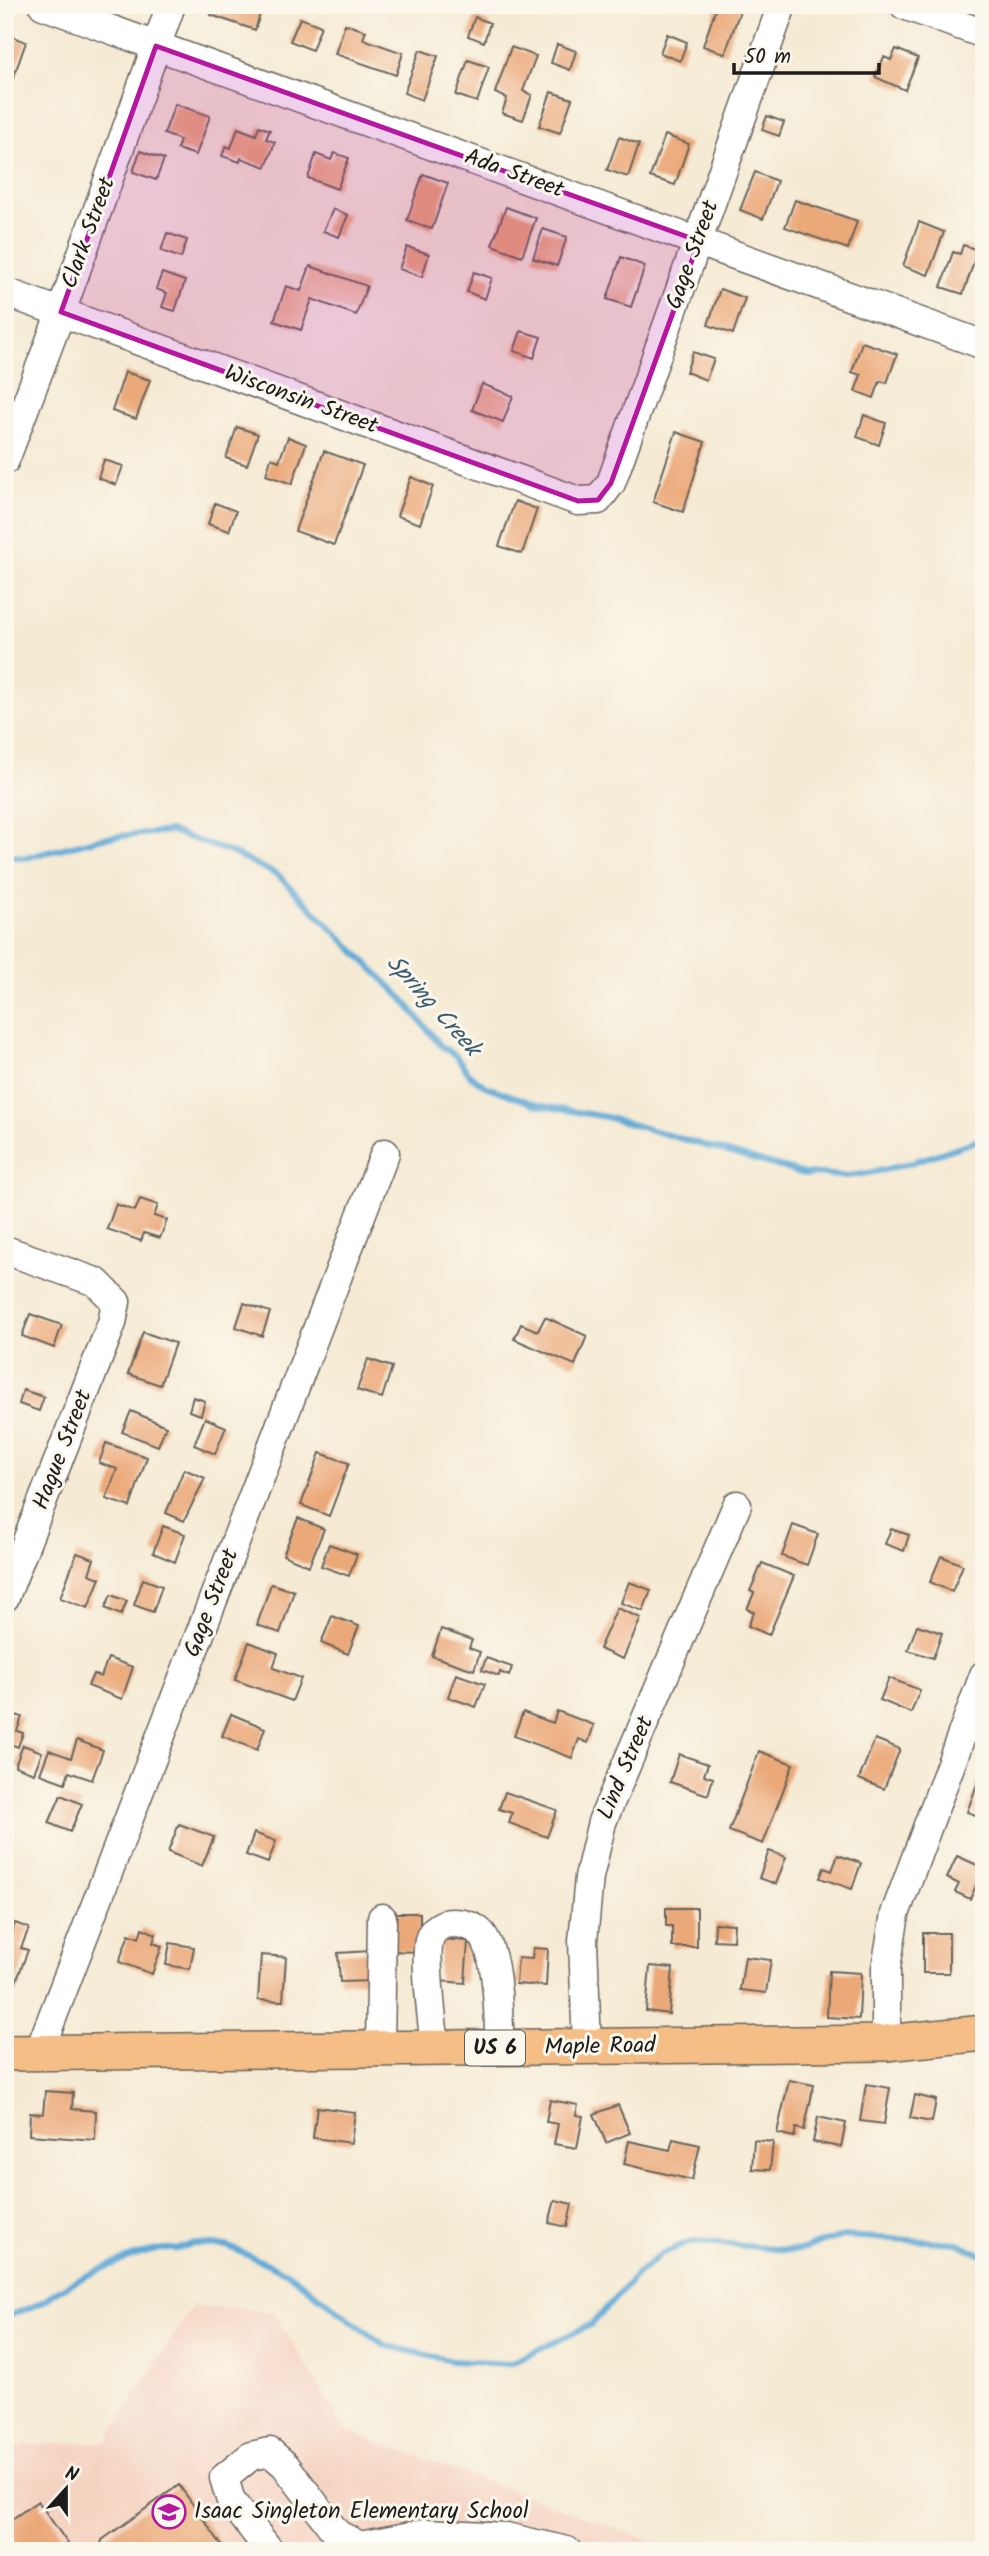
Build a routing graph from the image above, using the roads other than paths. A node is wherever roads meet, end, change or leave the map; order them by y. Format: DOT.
graph roads {
  1 [pos="43,5"];
  2 [pos="171,5"];
  3 [pos="782,5"];
  4 [pos="904,5"];
  5 [pos="984,34"];
  6 [pos="156,46"];
  7 [pos="699,241"];
  8 [pos="5,292"];
  9 [pos="61,312"];
  10 [pos="984,345"];
  11 [pos="5,460"];
  12 [pos="598,500"];
  13 [pos="385,1153"];
  14 [pos="5,1250"];
  15 [pos="737,1505"];
  16 [pos="7,1589"];
  17 [pos="984,1675"];
  18 [pos="382,1917"];
  19 [pos="984,2033"];
  20 [pos="886,2043"];
  21 [pos="587,2047"];
  22 [pos="500,2048"];
  23 [pos="380,2049"];
  24 [pos="435,2049"];
  25 [pos="22,2052"];
  26 [pos="356,2548"];
  27 [pos="270,2551"];
  28 [pos="567,2551"];
  1 -- 6 [label="street, Ada Street"];
  2 -- 6 [label="street, Clark Street"];
  3 -- 7 [label="street, Gage Street"];
  4 -- 5 [label="street"];
  6 -- 7 [label="street, Ada Street"];
  6 -- 9 [label="street, Clark Street"];
  7 -- 10 [label="street, Ada Street"];
  7 -- 12 [label="street, Gage Street"];
  8 -- 9 [label="street, Wisconsin Street"];
  9 -- 11 [label="street, Clark Street"];
  9 -- 12 [label="street, Wisconsin Street"];
  13 -- 25 [label="street, Gage Street"];
  14 -- 16 [label="street, Hague Street"];
  15 -- 21 [label="street, Lind Street"];
  17 -- 20 [label="street"];
  18 -- 23 [label="street"];
  19 -- 20 [label="main road, Maple Road / US 6"];
  20 -- 21 [label="main road, Maple Road / US 6"];
  21 -- 22 [label="main road, Maple Road / US 6"];
  22 -- 24 [label="main road, Maple Road / US 6"];
  22 -- 24 [label="street"];
  23 -- 24 [label="main road, Maple Road / US 6"];
  23 -- 25 [label="main road, Maple Road / US 6"];
  26 -- 27 [label="street"];
  26 -- 28 [label="street"];
}
